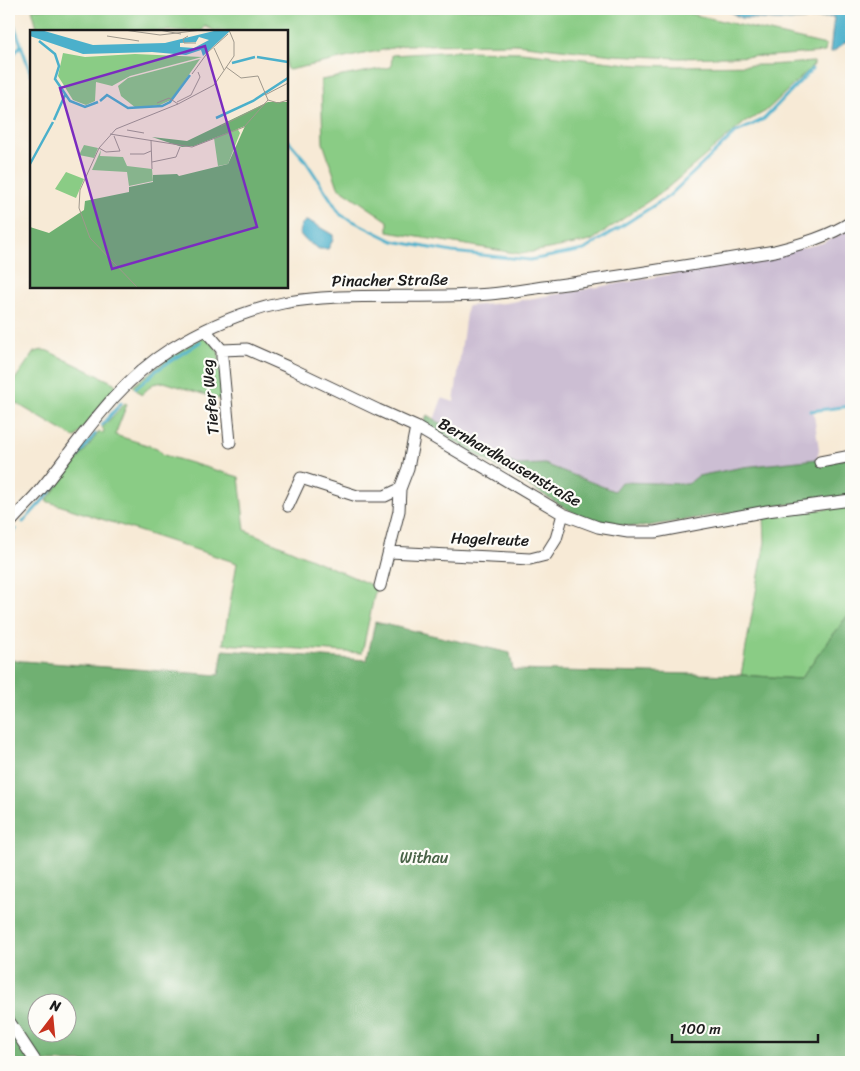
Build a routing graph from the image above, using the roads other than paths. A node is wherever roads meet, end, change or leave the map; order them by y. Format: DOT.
graph roads {
  1 [pos="851,222"];
  2 [pos="205,330"];
  3 [pos="222,350"];
  4 [pos="416,427"];
  5 [pos="230,442"];
  6 [pos="851,456"];
  7 [pos="820,462"];
  8 [pos="400,489"];
  9 [pos="851,500"];
  10 [pos="288,506"];
  11 [pos="563,514"];
  12 [pos="9,524"];
  13 [pos="389,552"];
  14 [pos="380,586"];
  15 [pos="9,1021"];
  16 [pos="36,1062"];
  1 -- 2 [label="street, Pinacher Straße"];
  2 -- 3 [label="street"];
  2 -- 12 [label="street, Pinacher Straße"];
  3 -- 4 [label="street, Bernhardhausenstraße"];
  3 -- 5 [label="street, Tiefer Weg"];
  4 -- 8 [label="street"];
  4 -- 11 [label="street, Bernhardhausenstraße"];
  6 -- 7 [label="street"];
  8 -- 10 [label="street"];
  8 -- 13 [label="street"];
  9 -- 11 [label="street, Bernhardhausenstraße"];
  11 -- 13 [label="street, Hagelreute"];
  13 -- 14 [label="street"];
  15 -- 16 [label="street"];
}
